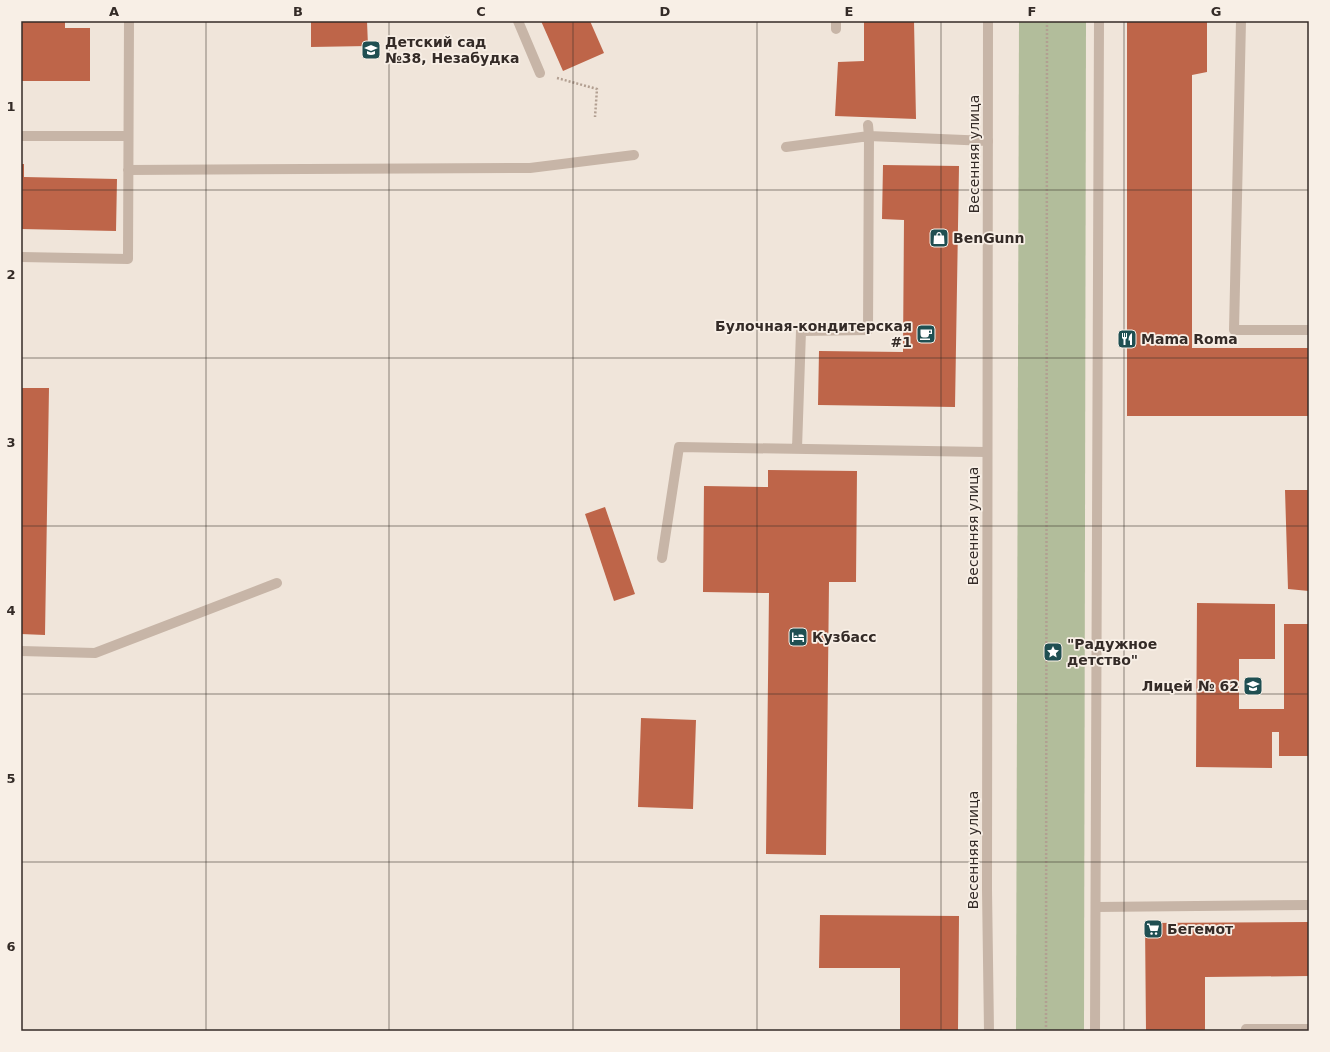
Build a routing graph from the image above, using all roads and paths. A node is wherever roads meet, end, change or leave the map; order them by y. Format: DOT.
graph roads {
  1 [pos="129,21"];
  2 [pos="518,21"];
  3 [pos="988,21"];
  4 [pos="1047,21"];
  5 [pos="1099,21"];
  6 [pos="1241,21"];
  7 [pos="540,73"];
  8 [pos="595,117"];
  9 [pos="868,125"];
  10 [pos="21,136"];
  11 [pos="128,136"];
  12 [pos="869,136"];
  13 [pos="988,141"];
  14 [pos="786,147"];
  15 [pos="634,154"];
  16 [pos="128,170"];
  17 [pos="21,257"];
  18 [pos="1309,330"];
  19 [pos="797,448"];
  20 [pos="987,452"];
  21 [pos="662,558"];
  22 [pos="276,583"];
  23 [pos="21,651"];
  24 [pos="1309,905"];
  25 [pos="1096,907"];
  26 [pos="1309,1029"];
  27 [pos="989,1031"];
  28 [pos="1046,1031"];
  29 [pos="1095,1031"];
  30 [pos="1246,1031"];
  1 -- 11 [label="street"];
  2 -- 7 [label="street"];
  3 -- 13 [label="street, Весенняя улица"];
  4 -- 28 [label="path"];
  5 -- 25 [label="street"];
  6 -- 18 [label="street"];
  7 -- 8 [label="path"];
  9 -- 12 [label="street"];
  10 -- 11 [label="street"];
  11 -- 16 [label="street"];
  12 -- 13 [label="street"];
  12 -- 14 [label="street"];
  12 -- 19 [label="street"];
  13 -- 20 [label="street, Весенняя улица"];
  15 -- 16 [label="street"];
  16 -- 17 [label="street"];
  19 -- 20 [label="street"];
  19 -- 21 [label="street"];
  20 -- 27 [label="street, Весенняя улица"];
  22 -- 23 [label="street"];
  24 -- 25 [label="street"];
  25 -- 29 [label="street"];
  26 -- 30 [label="street"];
}
